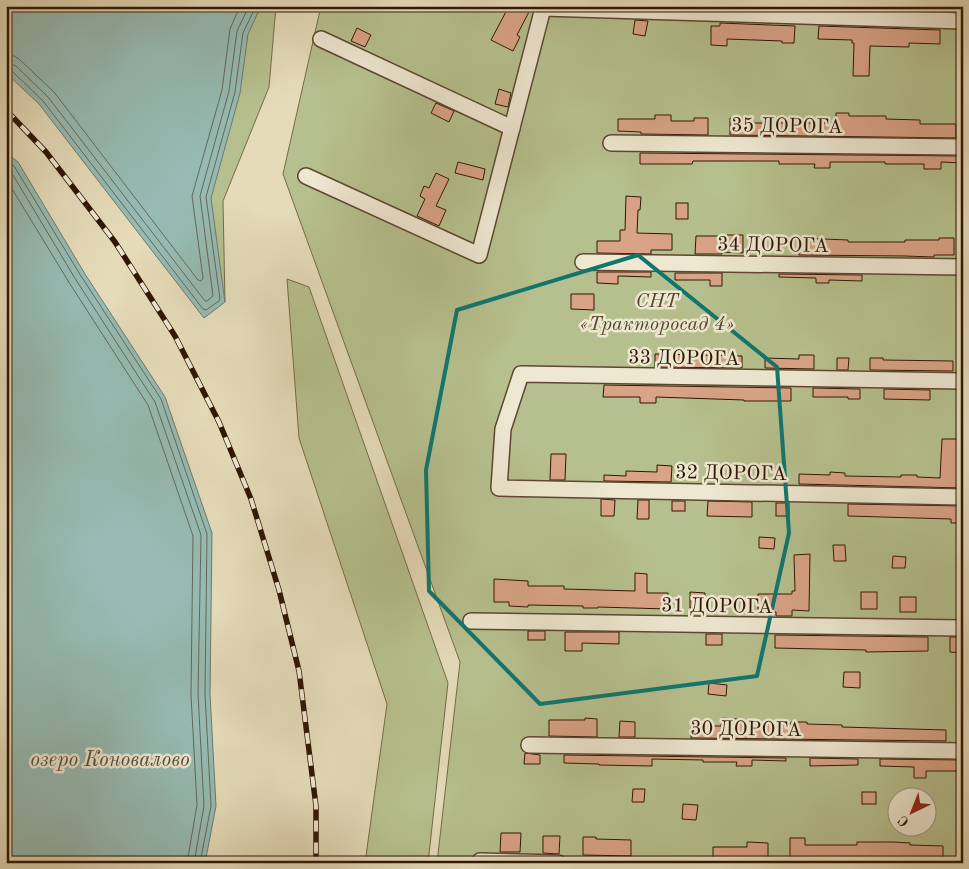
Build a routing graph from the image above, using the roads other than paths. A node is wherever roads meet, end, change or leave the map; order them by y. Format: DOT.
graph roads {
  1 [pos="541,7"];
  2 [pos="963,21"];
  3 [pos="322,39"];
  4 [pos="512,128"];
  5 [pos="611,143"];
  6 [pos="963,147"];
  7 [pos="306,176"];
  8 [pos="583,262"];
  9 [pos="963,267"];
  10 [pos="963,381"];
  11 [pos="499,488"];
  12 [pos="963,497"];
  13 [pos="471,621"];
  14 [pos="963,628"];
  15 [pos="529,745"];
  16 [pos="963,751"];
  17 [pos="480,861"];
  18 [pos="558,863"];
  1 -- 2 [label="lane"];
  1 -- 4 [label="lane"];
  3 -- 4 [label="lane"];
  4 -- 7 [label="lane"];
  5 -- 6 [label="lane, 35 ДОРОГА"];
  8 -- 9 [label="lane, 34 ДОРОГА"];
  10 -- 11 [label="lane, 33 ДОРОГА"];
  11 -- 12 [label="lane, 32 ДОРОГА"];
  13 -- 14 [label="lane, 31 ДОРОГА"];
  15 -- 16 [label="lane, 30 ДОРОГА"];
  17 -- 18 [label="lane"];
}
